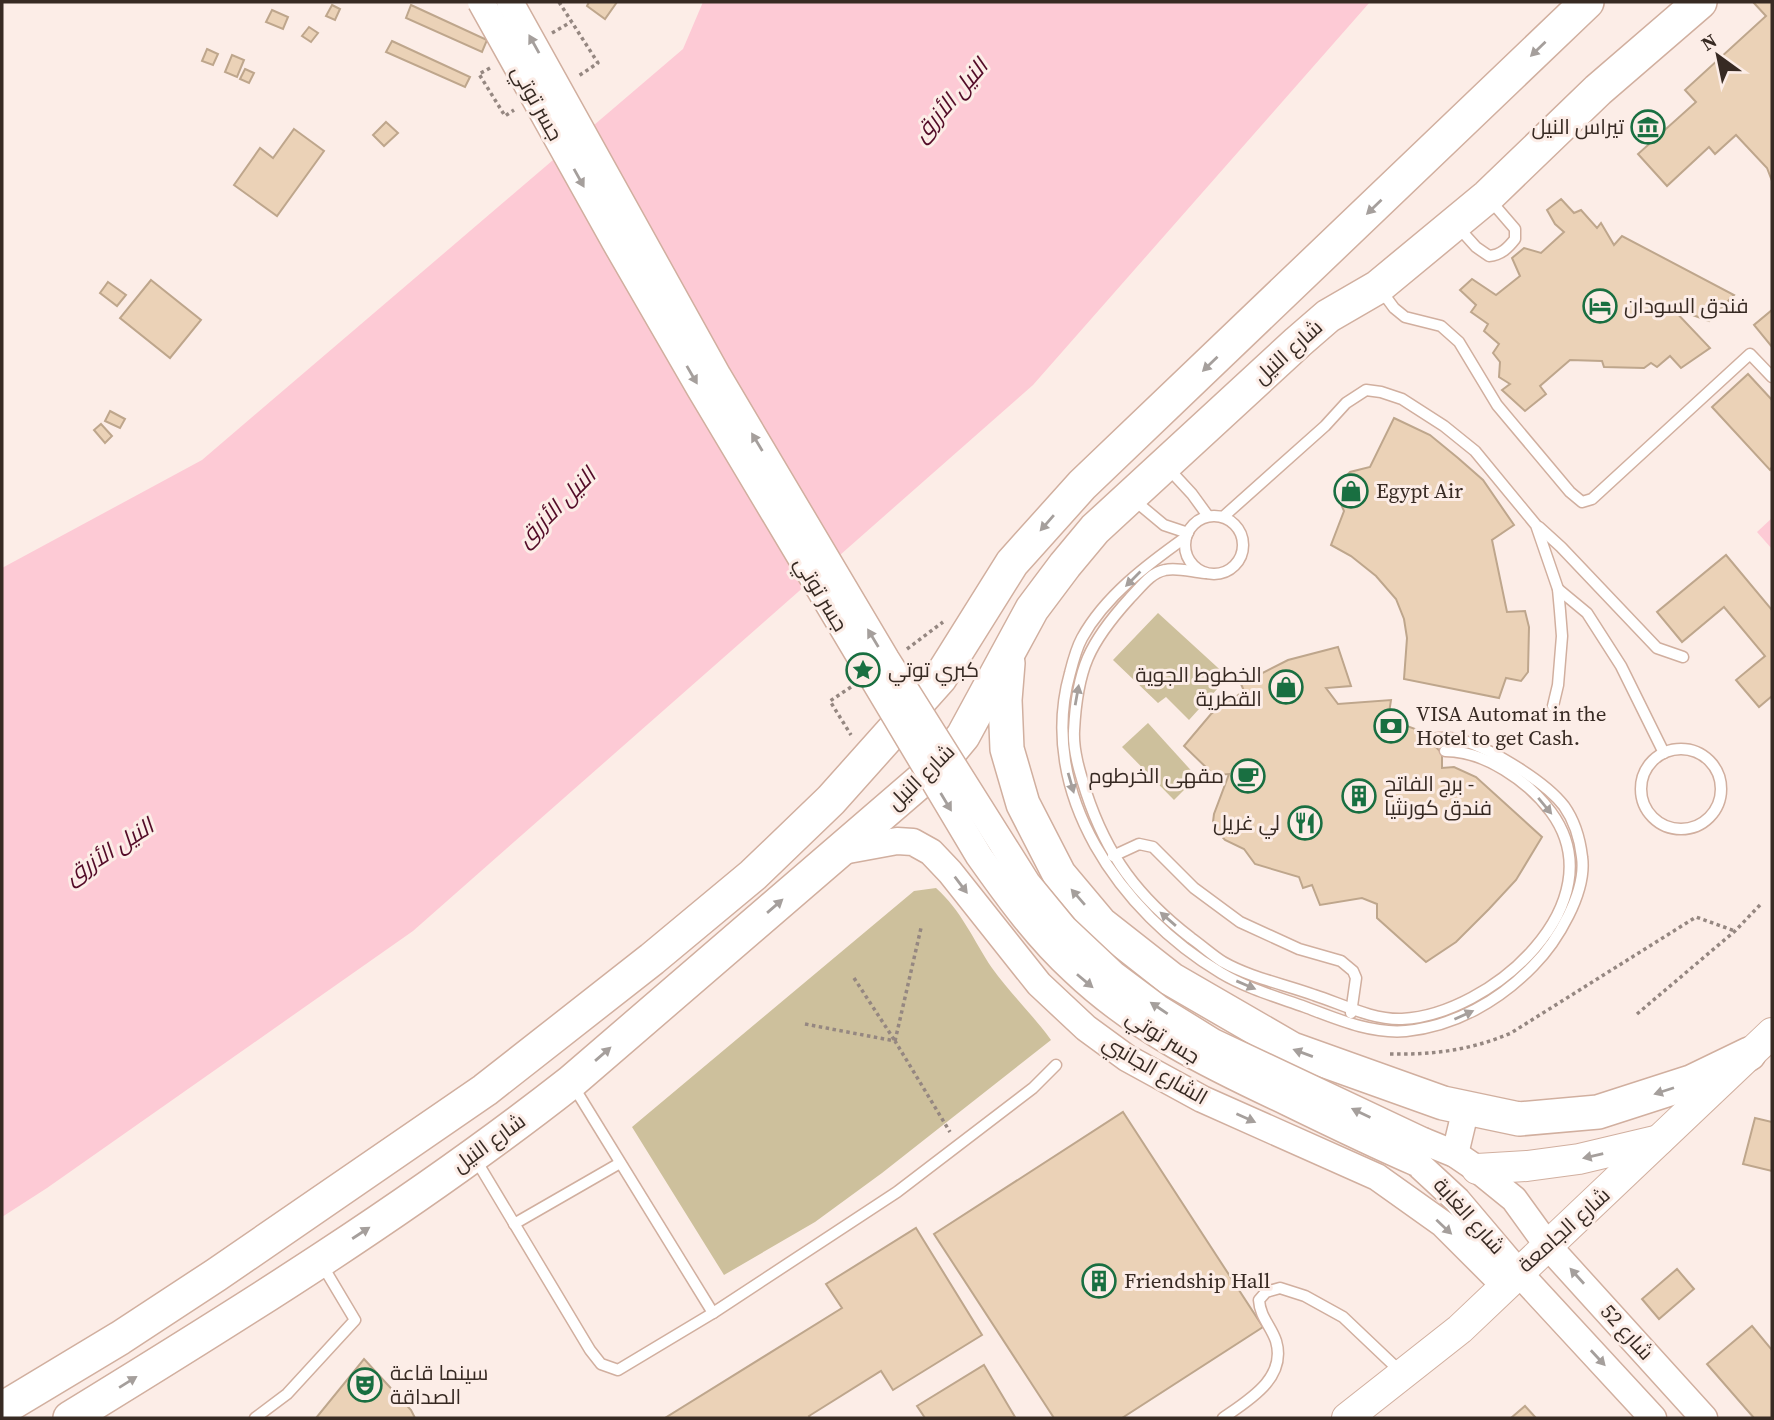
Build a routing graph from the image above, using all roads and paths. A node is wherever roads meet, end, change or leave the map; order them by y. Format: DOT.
graph roads {
  1 [pos="481,2"];
  2 [pos="510,2"];
  3 [pos="559,2"];
  4 [pos="1587,2"];
  5 [pos="1700,2"];
  6 [pos="479,74"];
  7 [pos="574,79"];
  8 [pos="516,109"];
  9 [pos="1488,195"];
  10 [pos="1454,223"];
  11 [pos="1378,287"];
  12 [pos="1772,377"];
  13 [pos="1165,465"];
  14 [pos="1130,496"];
  15 [pos="1208,516"];
  16 [pos="1223,517"];
  17 [pos="1536,525"];
  18 [pos="1187,535"];
  19 [pos="1205,573"];
  20 [pos="1558,589"];
  21 [pos="948,618"];
  22 [pos="1009,649"];
  23 [pos="898,655"];
  24 [pos="1683,657"];
  25 [pos="854,685"];
  26 [pos="1553,706"];
  27 [pos="851,733"];
  28 [pos="1432,738"];
  29 [pos="1446,751"];
  30 [pos="1664,753"];
  31 [pos="837,852"];
  32 [pos="1113,856"];
  33 [pos="1760,905"];
  34 [pos="920,928"];
  35 [pos="1735,931"];
  36 [pos="854,978"];
  37 [pos="1352,1009"];
  38 [pos="1637,1014"];
  39 [pos="1348,1022"];
  40 [pos="805,1024"];
  41 [pos="895,1041"];
  42 [pos="1760,1044"];
  43 [pos="1380,1054"];
  44 [pos="1056,1065"];
  45 [pos="571,1082"];
  46 [pos="485,1090"];
  47 [pos="1466,1108"];
  48 [pos="512,1128"];
  49 [pos="1660,1140"];
  50 [pos="958,1145"];
  51 [pos="1420,1152"];
  52 [pos="473,1155"];
  53 [pos="1466,1161"];
  54 [pos="620,1163"];
  55 [pos="514,1224"];
  56 [pos="1548,1246"];
  57 [pos="319,1260"];
  58 [pos="1511,1278"];
  59 [pos="713,1313"];
  60 [pos="1404,1374"];
  61 [pos="38,1387"];
  62 [pos="2,1409"];
  63 [pos="60,1418"];
  64 [pos="70,1418"];
  65 [pos="255,1418"];
  66 [pos="1223,1418"];
  67 [pos="1347,1418"];
  68 [pos="1653,1418"];
  69 [pos="1704,1418"];
  1 -- 51 [label="street, جسر توتي, one-way, bridge"];
  51 -- 2 [label="street, جسر توتي, one-way, bridge"];
  3 -- 7 [label="path"];
  4 -- 46 [label="main road, شارع النيل, one-way"];
  5 -- 9 [label="main road, شارع النيل"];
  6 -- 8 [label="path"];
  9 -- 10 [label="main road, شارع النيل"];
  9 -- 10 [label="lane"];
  10 -- 11 [label="main road, شارع النيل"];
  11 -- 12 [label="lane"];
  11 -- 13 [label="main road, شارع النيل"];
  13 -- 14 [label="main road, شارع النيل"];
  13 -- 15 [label="lane"];
  14 -- 18 [label="lane"];
  14 -- 22 [label="main road, شارع النيل"];
  15 -- 16 [label="lane"];
  15 -- 18 [label="lane"];
  16 -- 17 [label="lane"];
  16 -- 19 [label="lane"];
  17 -- 20 [label="lane"];
  17 -- 24 [label="lane"];
  18 -- 19 [label="lane"];
  18 -- 39 [label="lane, one-way"];
  32 -- 19 [label="lane, one-way"];
  20 -- 26 [label="lane"];
  20 -- 30 [label="lane"];
  21 -- 23 [label="path"];
  22 -- 31 [label="main road, شارع النيل"];
  47 -- 22 [label="main road, one-way"];
  25 -- 27 [label="path"];
  39 -- 28 [label="lane, one-way"];
  29 -- 37 [label="lane, one-way"];
  30 -- 30 [label="lane"];
  45 -- 31 [label="main road, شارع النيل, one-way"];
  31 -- 58 [label="street, الشارع الجانبي, one-way"];
  37 -- 32 [label="lane, one-way"];
  32 -- 37 [label="lane"];
  33 -- 35 [label="path"];
  34 -- 41 [label="path"];
  35 -- 38 [label="path"];
  35 -- 43 [label="path"];
  36 -- 41 [label="path"];
  37 -- 39 [label="lane"];
  40 -- 41 [label="path"];
  41 -- 50 [label="path"];
  42 -- 47 [label="main road, one-way"];
  42 -- 49 [label="main road, شارع الجامعة"];
  44 -- 50 [label="lane"];
  45 -- 48 [label="main road, شارع النيل"];
  45 -- 54 [label="lane"];
  46 -- 48 [label="main road"];
  46 -- 61 [label="main road, شارع النيل"];
  47 -- 53 [label="street"];
  48 -- 52 [label="main road, شارع النيل"];
  49 -- 53 [label="main road, one-way"];
  49 -- 56 [label="main road, شارع الجامعة"];
  50 -- 59 [label="lane"];
  51 -- 53 [label="street, شارع الغابة"];
  51 -- 58 [label="street, شارع الغابة"];
  52 -- 55 [label="lane"];
  57 -- 52 [label="main road, شارع النيل, one-way"];
  53 -- 56 [label="street, شارع الغابة"];
  54 -- 55 [label="lane"];
  54 -- 59 [label="lane"];
  55 -- 59 [label="lane"];
  56 -- 58 [label="main road, شارع الجامعة"];
  69 -- 56 [label="street, شارع 52, one-way"];
  64 -- 57 [label="main road, شارع النيل, one-way"];
  57 -- 65 [label="lane"];
  58 -- 60 [label="main road, شارع الجامعة"];
  58 -- 68 [label="street, شارع 52, one-way"];
  60 -- 66 [label="lane"];
  60 -- 67 [label="main road, شارع الجامعة"];
  61 -- 62 [label="main road, شارع النيل"];
  61 -- 63 [label="main road"];
}
